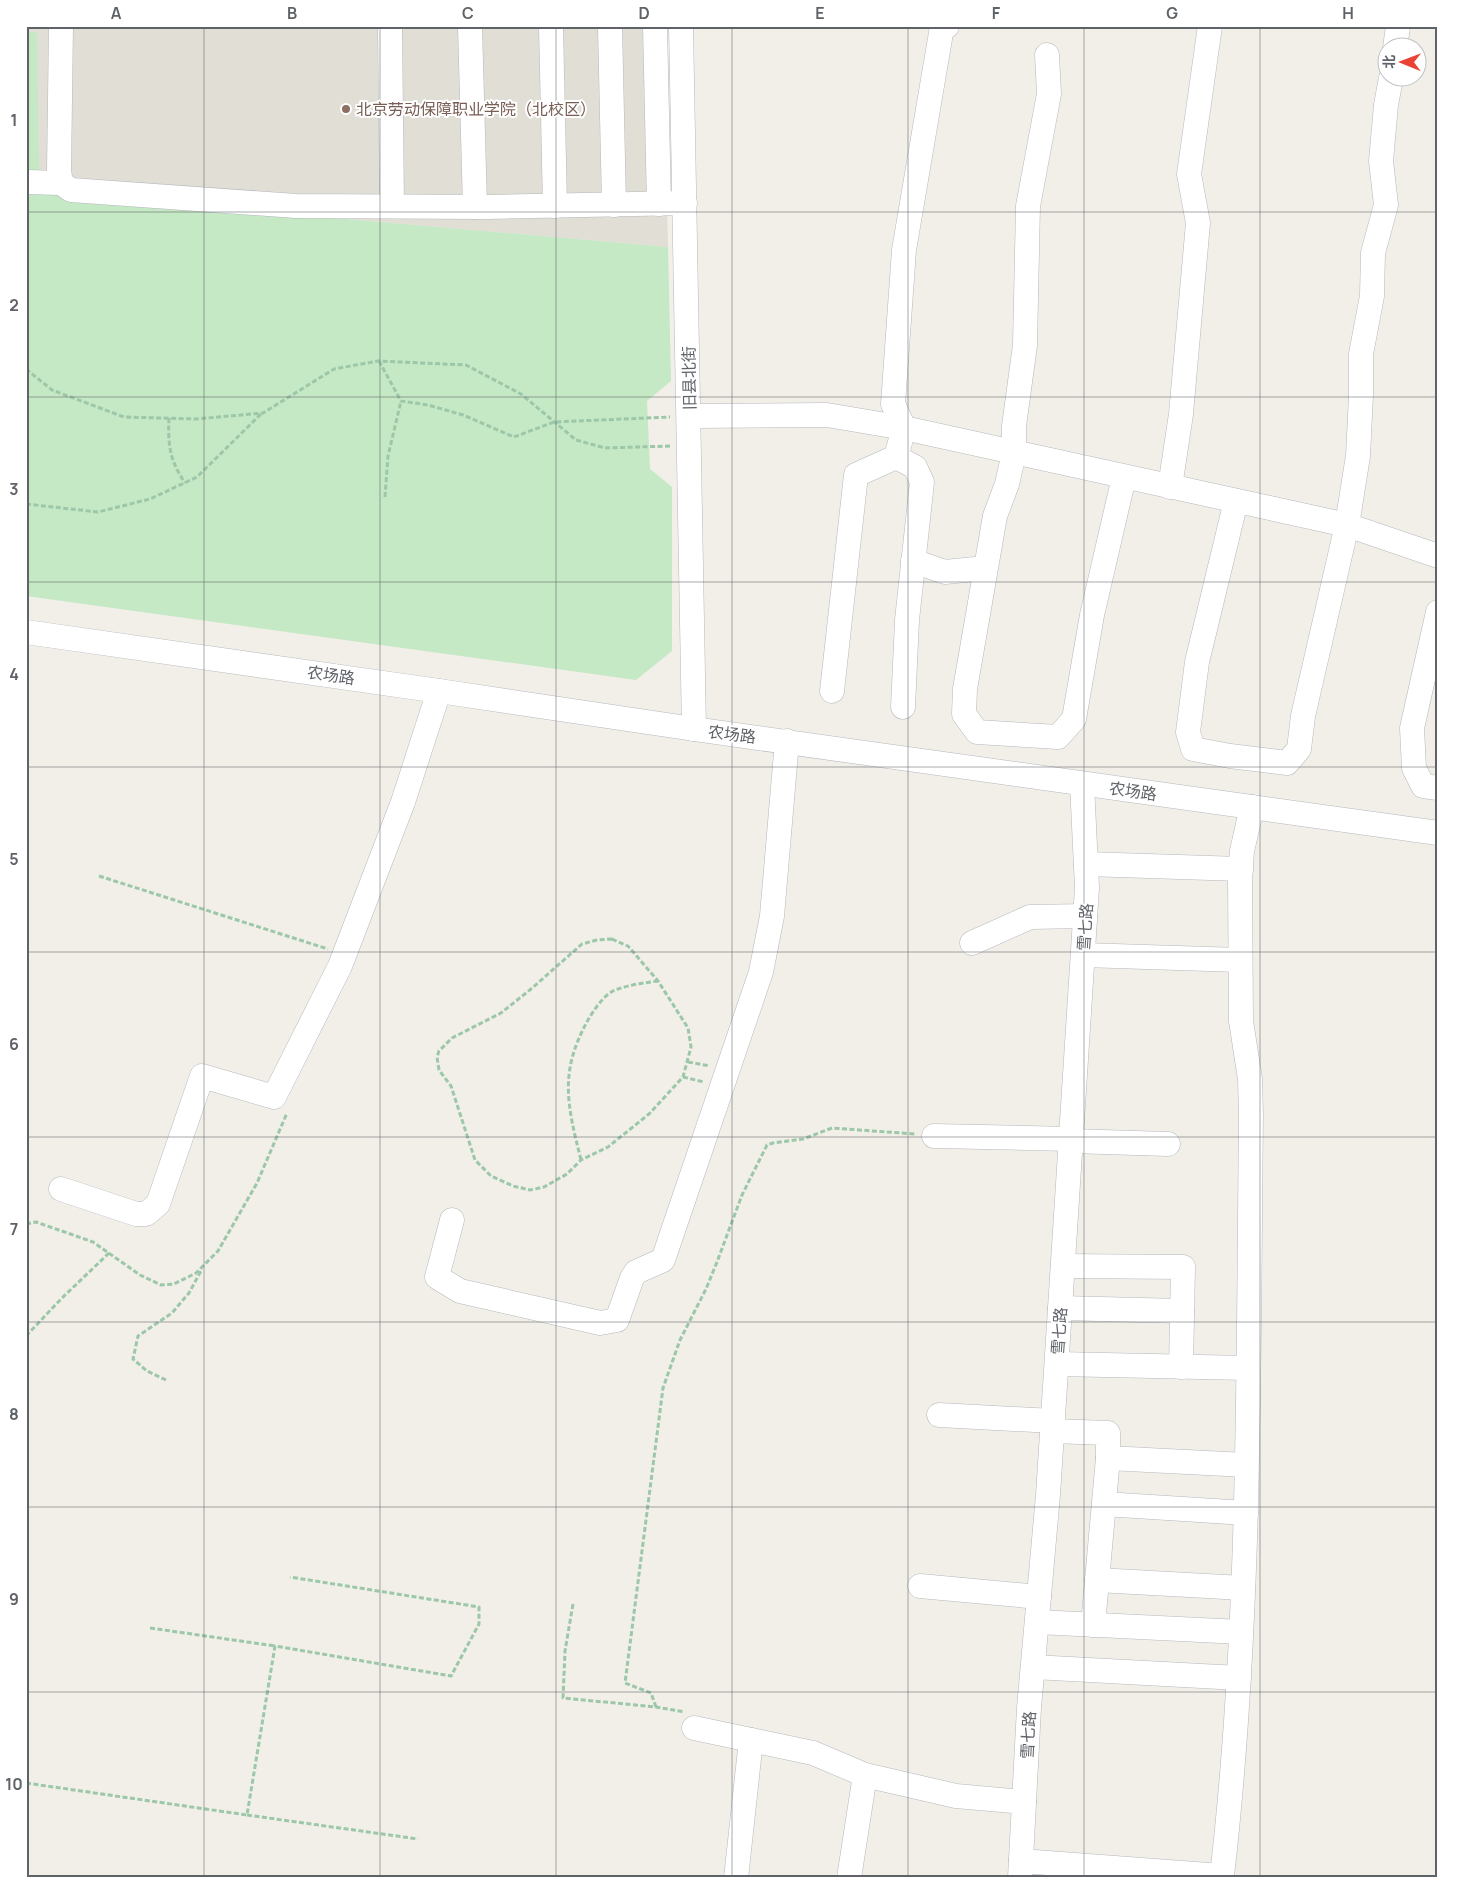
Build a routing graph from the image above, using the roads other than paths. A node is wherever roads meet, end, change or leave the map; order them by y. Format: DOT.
graph roads {
  1 [pos="61,26"];
  2 [pos="390,26"];
  3 [pos="470,26"];
  4 [pos="550,26"];
  5 [pos="610,26"];
  6 [pos="655,26"];
  7 [pos="681,26"];
  8 [pos="947,26"];
  9 [pos="1210,26"];
  10 [pos="1047,55"];
  11 [pos="1389,88"];
  12 [pos="26,182"];
  13 [pos="61,183"];
  14 [pos="685,203"];
  15 [pos="659,204"];
  16 [pos="614,205"];
  17 [pos="392,206"];
  18 [pos="555,206"];
  19 [pos="475,207"];
  20 [pos="690,416"];
  21 [pos="904,428"];
  22 [pos="1014,453"];
  23 [pos="896,457"];
  24 [pos="1124,477"];
  25 [pos="1170,487"];
  26 [pos="1236,501"];
  27 [pos="1347,525"];
  28 [pos="1438,556"];
  29 [pos="913,561"];
  30 [pos="985,568"];
  31 [pos="1438,612"];
  32 [pos="26,632"];
  33 [pos="439,691"];
  34 [pos="832,691"];
  35 [pos="903,707"];
  36 [pos="694,729"];
  37 [pos="787,741"];
  38 [pos="1082,784"];
  39 [pos="1438,788"];
  40 [pos="1252,807"];
  41 [pos="1438,833"];
  42 [pos="1086,864"];
  43 [pos="1241,869"];
  44 [pos="1085,916"];
  45 [pos="972,943"];
  46 [pos="1083,955"];
  47 [pos="1240,960"];
  48 [pos="934,1136"];
  49 [pos="1071,1140"];
  50 [pos="1168,1144"];
  51 [pos="61,1190"];
  52 [pos="452,1220"];
  53 [pos="1063,1266"];
  54 [pos="1060,1308"];
  55 [pos="1182,1311"];
  56 [pos="1057,1364"];
  57 [pos="1182,1367"];
  58 [pos="1248,1368"];
  59 [pos="939,1415"];
  60 [pos="1053,1426"];
  61 [pos="1108,1458"];
  62 [pos="1246,1465"];
  63 [pos="1104,1504"];
  64 [pos="1246,1513"];
  65 [pos="1097,1580"];
  66 [pos="920,1586"];
  67 [pos="1243,1588"];
  68 [pos="1039,1597"];
  69 [pos="1037,1622"];
  70 [pos="1093,1625"];
  71 [pos="1241,1632"];
  72 [pos="1033,1667"];
  73 [pos="1239,1678"];
  74 [pos="694,1728"];
  75 [pos="751,1740"];
  76 [pos="865,1775"];
  77 [pos="1024,1802"];
  78 [pos="1021,1869"];
  79 [pos="1222,1877"];
  80 [pos="736,1878"];
  81 [pos="849,1878"];
  1 -- 13 [label="street"];
  2 -- 17 [label="street"];
  3 -- 19 [label="street"];
  4 -- 18 [label="street"];
  5 -- 16 [label="street"];
  6 -- 15 [label="street"];
  7 -- 14 [label="street, 旧县北街"];
  8 -- 21 [label="street"];
  9 -- 25 [label="street"];
  10 -- 22 [label="street"];
  11 -- 27 [label="street"];
  12 -- 13 [label="street"];
  13 -- 17 [label="street"];
  14 -- 15 [label="street"];
  14 -- 20 [label="street, 旧县北街"];
  15 -- 16 [label="street"];
  16 -- 18 [label="street"];
  17 -- 19 [label="street"];
  18 -- 19 [label="street"];
  20 -- 21 [label="street"];
  20 -- 36 [label="street, 旧县北街"];
  21 -- 22 [label="street"];
  21 -- 23 [label="street"];
  22 -- 24 [label="street"];
  22 -- 30 [label="street"];
  23 -- 29 [label="street"];
  23 -- 34 [label="street"];
  24 -- 25 [label="street"];
  24 -- 30 [label="street"];
  25 -- 26 [label="street"];
  26 -- 27 [label="street"];
  26 -- 27 [label="street"];
  27 -- 28 [label="street"];
  29 -- 30 [label="street"];
  29 -- 35 [label="street"];
  31 -- 39 [label="street"];
  32 -- 33 [label="street, 农场路"];
  33 -- 36 [label="street, 农场路"];
  33 -- 51 [label="street"];
  36 -- 37 [label="street, 农场路"];
  37 -- 38 [label="street, 农场路"];
  37 -- 52 [label="street"];
  38 -- 40 [label="street, 农场路"];
  38 -- 42 [label="street, 雪七路"];
  40 -- 41 [label="street, 农场路"];
  40 -- 43 [label="street"];
  42 -- 43 [label="street"];
  42 -- 44 [label="street, 雪七路"];
  43 -- 47 [label="street"];
  44 -- 45 [label="street"];
  44 -- 46 [label="street, 雪七路"];
  46 -- 47 [label="street"];
  46 -- 49 [label="street, 雪七路"];
  47 -- 58 [label="street"];
  48 -- 49 [label="street"];
  49 -- 50 [label="street"];
  49 -- 53 [label="street, 雪七路"];
  53 -- 54 [label="street, 雪七路"];
  53 -- 55 [label="street"];
  54 -- 55 [label="street"];
  54 -- 56 [label="street, 雪七路"];
  55 -- 57 [label="street"];
  56 -- 57 [label="street"];
  56 -- 60 [label="street, 雪七路"];
  57 -- 58 [label="street"];
  58 -- 62 [label="street"];
  59 -- 60 [label="street"];
  60 -- 61 [label="street"];
  60 -- 68 [label="street, 雪七路"];
  61 -- 62 [label="street"];
  61 -- 63 [label="street"];
  62 -- 64 [label="street"];
  63 -- 64 [label="street"];
  63 -- 65 [label="street"];
  64 -- 67 [label="street"];
  65 -- 67 [label="street"];
  65 -- 70 [label="street"];
  66 -- 68 [label="street"];
  67 -- 71 [label="street"];
  68 -- 69 [label="street, 雪七路"];
  69 -- 70 [label="street"];
  69 -- 72 [label="street, 雪七路"];
  70 -- 71 [label="street"];
  71 -- 73 [label="street"];
  72 -- 73 [label="street"];
  72 -- 77 [label="street, 雪七路"];
  73 -- 79 [label="street"];
  74 -- 75 [label="street"];
  75 -- 76 [label="street"];
  75 -- 80 [label="street"];
  76 -- 77 [label="street"];
  76 -- 81 [label="street"];
  77 -- 78 [label="street, 雪七路"];
  78 -- 79 [label="street"];
}
